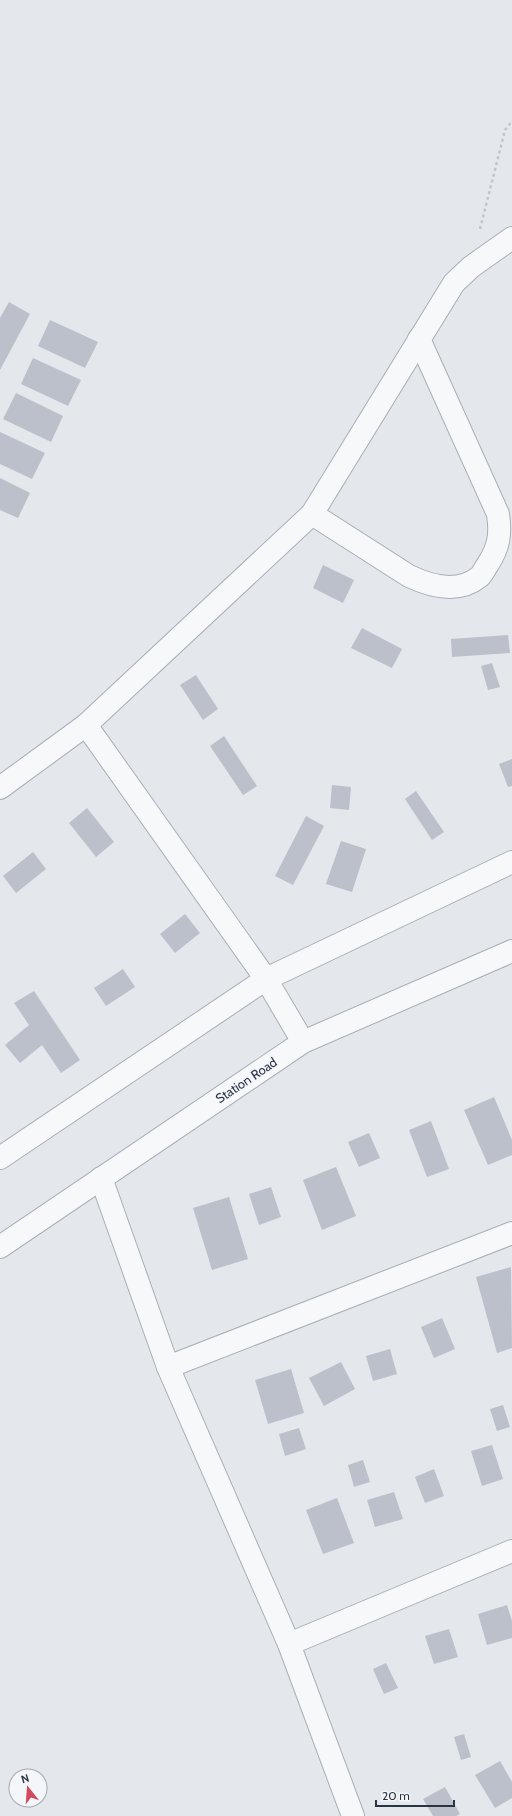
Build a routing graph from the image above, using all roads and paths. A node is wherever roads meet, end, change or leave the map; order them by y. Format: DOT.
graph roads {
  1 [pos="512,121"];
  2 [pos="512,238"];
  3 [pos="471,267"];
  4 [pos="419,339"];
  5 [pos="312,514"];
  6 [pos="86,726"];
  7 [pos="0,788"];
  8 [pos="512,862"];
  9 [pos="512,951"];
  10 [pos="266,979"];
  11 [pos="303,1042"];
  12 [pos="0,1158"];
  13 [pos="101,1178"];
  14 [pos="512,1233"];
  15 [pos="0,1247"];
  16 [pos="168,1367"];
  17 [pos="512,1551"];
  18 [pos="289,1644"];
  19 [pos="353,1816"];
  1 -- 3 [label="path"];
  2 -- 3 [label="street"];
  3 -- 4 [label="street"];
  4 -- 5 [label="street"];
  4 -- 5 [label="street"];
  5 -- 6 [label="street"];
  6 -- 7 [label="street"];
  6 -- 10 [label="street"];
  8 -- 10 [label="street"];
  9 -- 11 [label="street, Station Road"];
  10 -- 11 [label="street"];
  10 -- 12 [label="street"];
  11 -- 13 [label="street, Station Road"];
  13 -- 15 [label="street, Station Road"];
  13 -- 16 [label="street"];
  14 -- 16 [label="street"];
  16 -- 18 [label="street"];
  17 -- 18 [label="street"];
  18 -- 19 [label="street"];
}
